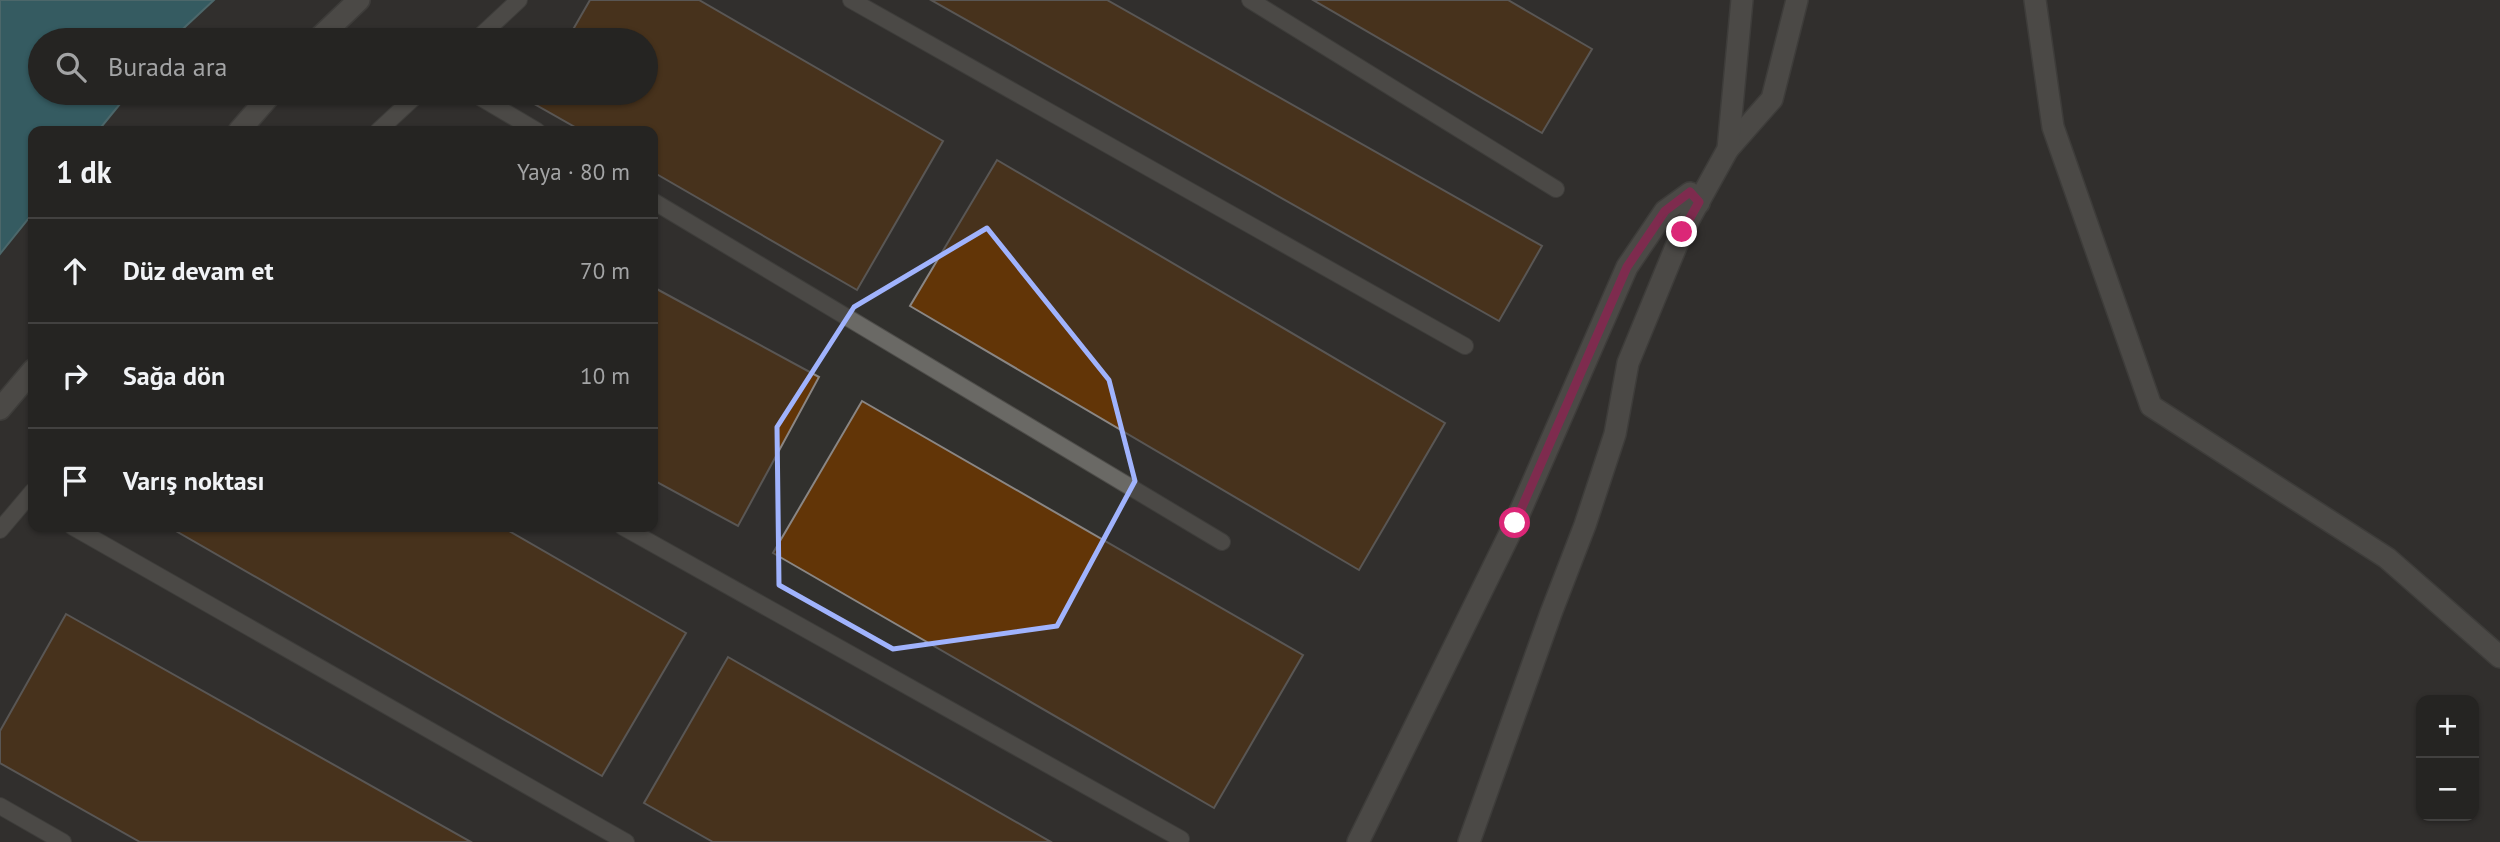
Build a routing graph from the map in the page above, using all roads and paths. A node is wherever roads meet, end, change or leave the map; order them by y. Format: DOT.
graph roads {
  1 [pos="359,0"];
  2 [pos="519,0"];
  3 [pos="851,0"];
  4 [pos="1250,0"];
  5 [pos="1742,0"];
  6 [pos="1797,0"];
  7 [pos="2035,0"];
  8 [pos="330,28"];
  9 [pos="489,28"];
  10 [pos="262,105"];
  11 [pos="406,105"];
  12 [pos="493,105"];
  13 [pos="243,126"];
  14 [pos="383,126"];
  15 [pos="528,126"];
  16 [pos="1728,149"];
  17 [pos="1556,190"];
  18 [pos="1699,202"];
  19 [pos="658,204"];
  20 [pos="1465,345"];
  21 [pos="28,376"];
  22 [pos="0,409"];
  23 [pos="28,501"];
  24 [pos="0,530"];
  25 [pos="82,532"];
  26 [pos="632,532"];
  27 [pos="1222,542"];
  28 [pos="2500,657"];
  29 [pos="0,806"];
  30 [pos="1181,839"];
  31 [pos="63,842"];
  32 [pos="626,842"];
  33 [pos="1358,842"];
  34 [pos="1469,842"];
  1 -- 8 [label="street"];
  2 -- 9 [label="lane"];
  3 -- 20 [label="lane"];
  4 -- 17 [label="lane"];
  5 -- 16 [label="street"];
  6 -- 16 [label="street"];
  7 -- 28 [label="street"];
  10 -- 13 [label="street"];
  11 -- 14 [label="lane"];
  12 -- 15 [label="lane"];
  16 -- 18 [label="street"];
  18 -- 33 [label="street"];
  18 -- 34 [label="street"];
  19 -- 27 [label="lane"];
  21 -- 22 [label="street"];
  23 -- 24 [label="lane"];
  25 -- 32 [label="lane"];
  26 -- 30 [label="lane"];
  29 -- 31 [label="lane"];
}
